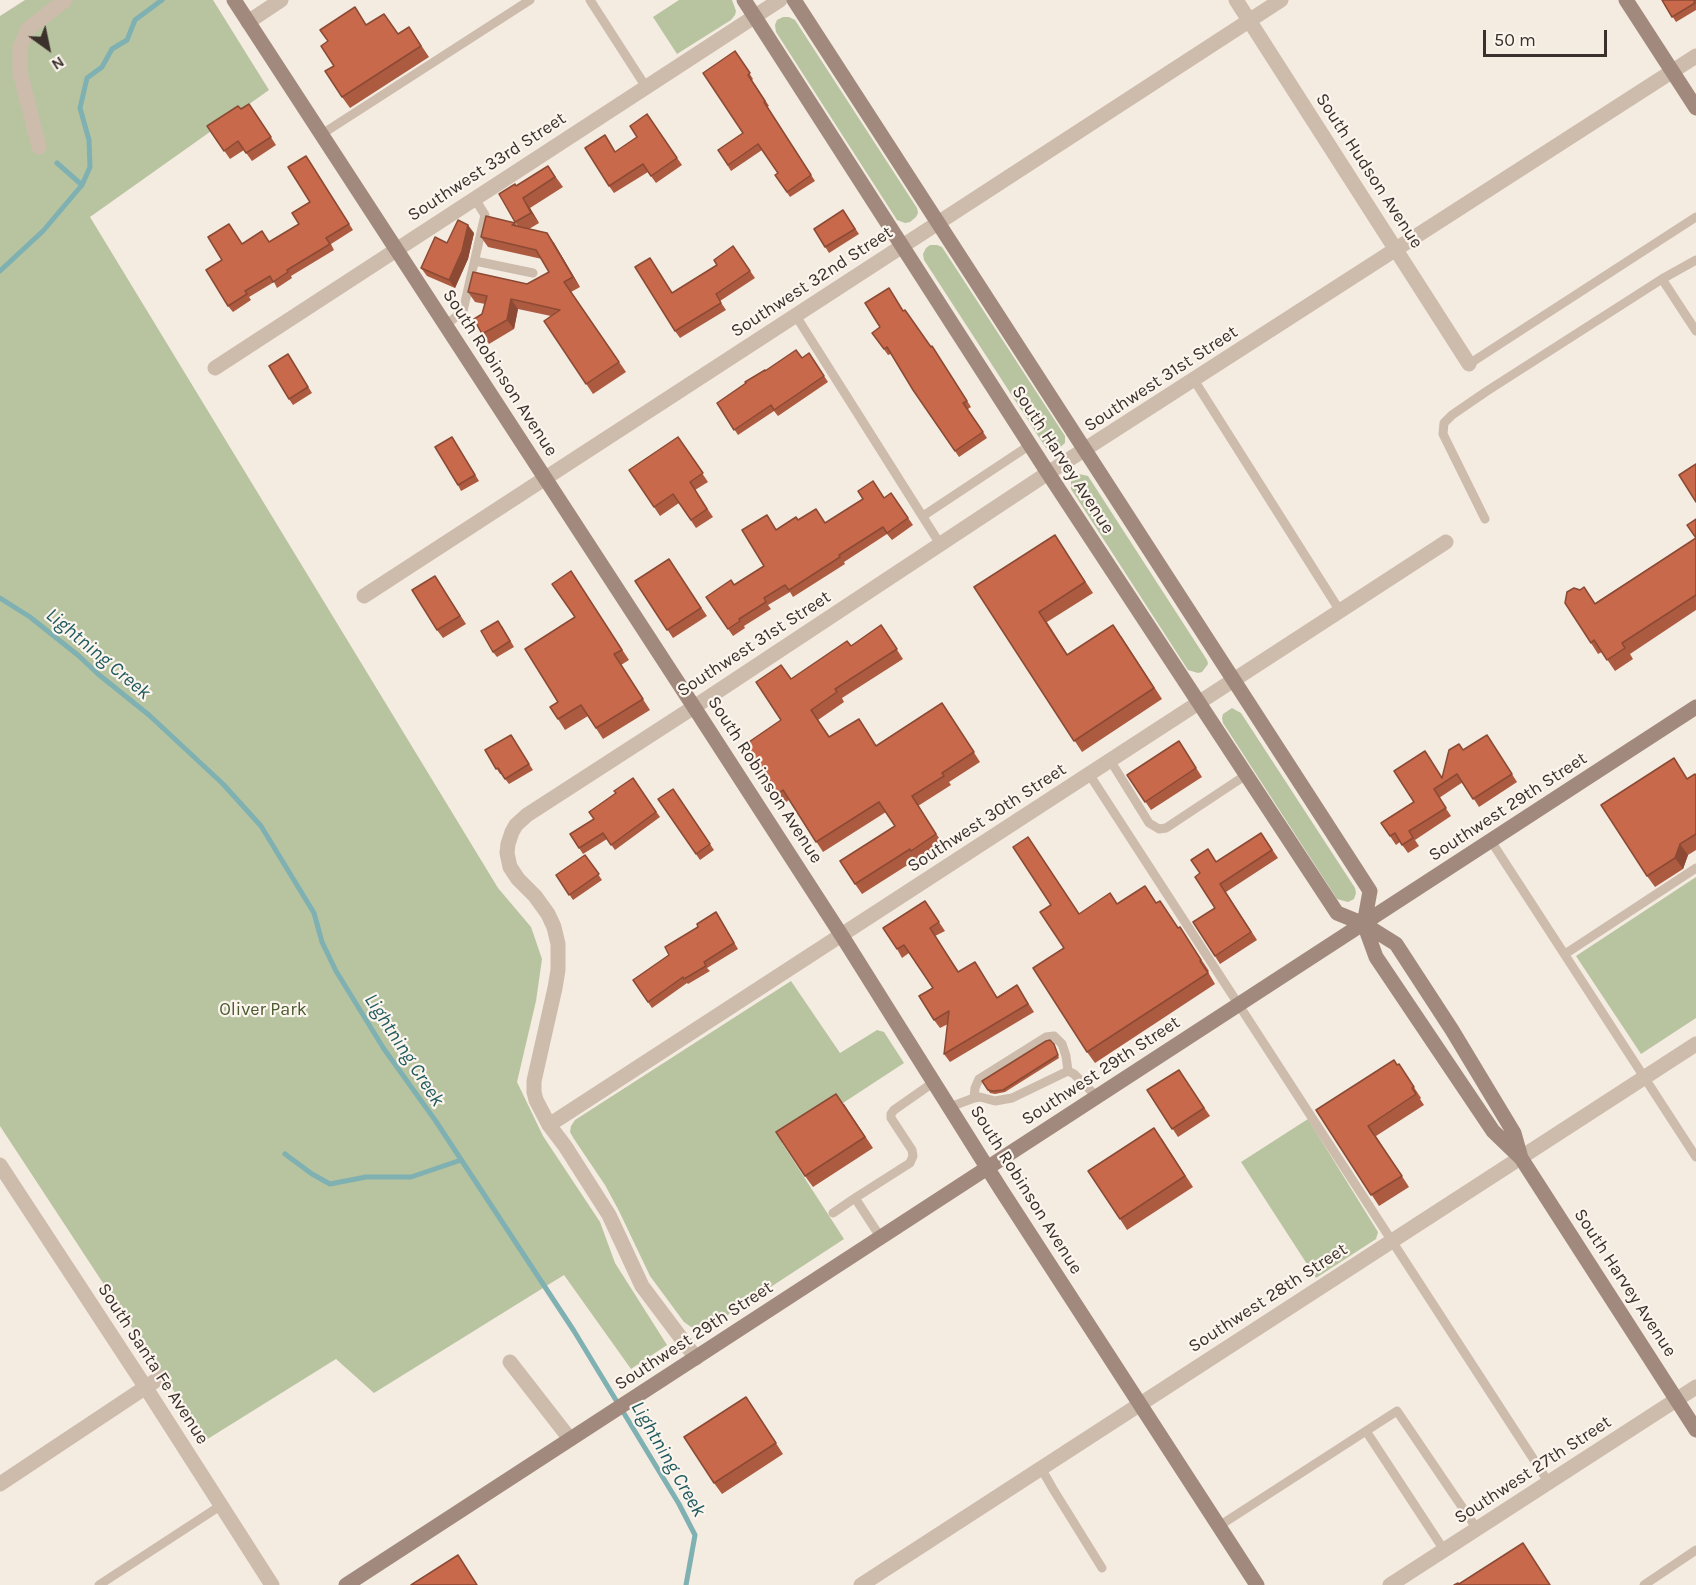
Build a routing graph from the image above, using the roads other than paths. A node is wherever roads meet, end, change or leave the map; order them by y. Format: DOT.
graph roads {
  1 [pos="65,0"];
  2 [pos="234,0"];
  3 [pos="281,0"];
  4 [pos="531,0"];
  5 [pos="591,0"];
  6 [pos="744,0"];
  7 [pos="780,0"];
  8 [pos="794,0"];
  9 [pos="1236,0"];
  10 [pos="1281,0"];
  11 [pos="1626,0"];
  12 [pos="755,17"];
  13 [pos="1249,21"];
  14 [pos="248,22"];
  15 [pos="1696,56"];
  16 [pos="1672,72"];
  17 [pos="646,87"];
  18 [pos="1696,108"];
  19 [pos="322,135"];
  20 [pos="39,147"];
  21 [pos="475,199"];
  22 [pos="1696,217"];
  23 [pos="938,223"];
  24 [pos="903,246"];
  25 [pos="397,249"];
  26 [pos="1397,250"];
  27 [pos="1696,260"];
  28 [pos="475,261"];
  29 [pos="533,273"];
  30 [pos="1662,279"];
  31 [pos="796,316"];
  32 [pos="446,325"];
  33 [pos="1696,331"];
  34 [pos="1469,364"];
  35 [pos="215,368"];
  36 [pos="1194,380"];
  37 [pos="1030,445"];
  38 [pos="1086,450"];
  39 [pos="1048,473"];
  40 [pos="545,478"];
  41 [pos="922,516"];
  42 [pos="1485,519"];
  43 [pos="1446,542"];
  44 [pos="940,544"];
  45 [pos="363,597"];
  46 [pos="1340,611"];
  47 [pos="1234,679"];
  48 [pos="1199,702"];
  49 [pos="694,707"];
  50 [pos="1695,710"];
  51 [pos="1110,760"];
  52 [pos="1089,774"];
  53 [pos="1246,775"];
  54 [pos="1491,841"];
  55 [pos="1696,868"];
  56 [pos="1364,924"];
  57 [pos="842,936"];
  58 [pos="1565,954"];
  59 [pos="1240,1004"];
  60 [pos="1696,1044"];
  61 [pos="1068,1071"];
  62 [pos="1644,1078"];
  63 [pos="934,1082"];
  64 [pos="1097,1097"];
  65 [pos="974,1098"];
  66 [pos="950,1107"];
  67 [pos="549,1125"];
  68 [pos="1696,1157"];
  69 [pos="1521,1158"];
  70 [pos="0,1165"];
  71 [pos="989,1168"];
  72 [pos="855,1198"];
  73 [pos="833,1213"];
  74 [pos="881,1238"];
  75 [pos="1392,1241"];
  76 [pos="696,1358"];
  77 [pos="510,1362"];
  78 [pos="161,1377"];
  79 [pos="1696,1387"];
  80 [pos="146,1388"];
  81 [pos="1677,1400"];
  82 [pos="1139,1404"];
  83 [pos="1696,1430"];
  84 [pos="1366,1431"];
  85 [pos="570,1439"];
  86 [pos="1041,1468"];
  87 [pos="1549,1483"];
  88 [pos="0,1484"];
  89 [pos="220,1506"];
  90 [pos="1219,1526"];
  91 [pos="1477,1529"];
  92 [pos="1444,1550"];
  93 [pos="1696,1550"];
  94 [pos="1102,1568"];
  95 [pos="99,1585"];
  96 [pos="272,1585"];
  97 [pos="346,1585"];
  98 [pos="861,1585"];
  99 [pos="1257,1585"];
  100 [pos="1390,1585"];
  101 [pos="1644,1585"];
  1 -- 20 [label="street"];
  2 -- 14 [label="street, South Robinson Avenue"];
  3 -- 14 [label="street"];
  4 -- 19 [label="lane"];
  5 -- 17 [label="lane"];
  6 -- 12 [label="street, South Harvey Avenue"];
  7 -- 12 [label="street, Southwest 33rd Street"];
  8 -- 23 [label="street, South Harvey Avenue"];
  9 -- 13 [label="street, South Hudson Avenue"];
  10 -- 13 [label="street, Southwest 32nd Street"];
  11 -- 16 [label="street"];
  12 -- 17 [label="street, Southwest 33rd Street"];
  12 -- 24 [label="street, South Harvey Avenue"];
  13 -- 23 [label="street, Southwest 32nd Street"];
  13 -- 26 [label="street, South Hudson Avenue"];
  14 -- 19 [label="street, South Robinson Avenue"];
  15 -- 16 [label="street, Southwest 31st Street"];
  16 -- 18 [label="street"];
  16 -- 26 [label="street, Southwest 31st Street"];
  17 -- 21 [label="street, Southwest 33rd Street"];
  19 -- 25 [label="street, South Robinson Avenue"];
  21 -- 25 [label="street, Southwest 33rd Street"];
  21 -- 28 [label="lane"];
  22 -- 34 [label="lane"];
  23 -- 24 [label="street, Southwest 32nd Street"];
  23 -- 38 [label="street, South Harvey Avenue"];
  24 -- 31 [label="street, Southwest 32nd Street"];
  24 -- 37 [label="street, South Harvey Avenue"];
  25 -- 32 [label="street, South Robinson Avenue"];
  25 -- 35 [label="street, Southwest 33rd Street"];
  26 -- 34 [label="street, South Hudson Avenue"];
  26 -- 36 [label="street, Southwest 31st Street"];
  27 -- 30 [label="lane"];
  28 -- 29 [label="lane"];
  28 -- 32 [label="lane"];
  30 -- 33 [label="lane"];
  30 -- 42 [label="lane"];
  31 -- 40 [label="street, Southwest 32nd Street"];
  31 -- 41 [label="lane"];
  32 -- 40 [label="street, South Robinson Avenue"];
  36 -- 38 [label="street, Southwest 31st Street"];
  36 -- 46 [label="lane"];
  37 -- 39 [label="street, South Harvey Avenue"];
  37 -- 41 [label="lane"];
  38 -- 39 [label="street, Southwest 31st Street"];
  38 -- 47 [label="street, South Harvey Avenue"];
  39 -- 44 [label="street, Southwest 31st Street"];
  39 -- 48 [label="street, South Harvey Avenue"];
  40 -- 45 [label="street, Southwest 32nd Street"];
  40 -- 49 [label="street, South Robinson Avenue"];
  41 -- 44 [label="lane"];
  43 -- 46 [label="street, Southwest 30th Street"];
  44 -- 49 [label="street, Southwest 31st Street"];
  46 -- 47 [label="street, Southwest 30th Street"];
  47 -- 48 [label="street, Southwest 30th Street"];
  47 -- 56 [label="street, South Harvey Avenue"];
  48 -- 51 [label="street, Southwest 30th Street"];
  48 -- 53 [label="street, South Harvey Avenue"];
  49 -- 57 [label="street, South Robinson Avenue"];
  49 -- 67 [label="street, Southwest 31st Street"];
  50 -- 54 [label="street, Southwest 29th Street"];
  51 -- 52 [label="street, Southwest 30th Street"];
  51 -- 53 [label="lane"];
  52 -- 57 [label="street, Southwest 30th Street"];
  52 -- 59 [label="lane"];
  53 -- 56 [label="street, South Harvey Avenue"];
  54 -- 56 [label="street, Southwest 29th Street"];
  54 -- 58 [label="lane"];
  55 -- 58 [label="lane"];
  56 -- 59 [label="street, Southwest 29th Street"];
  56 -- 69 [label="street, South Harvey Avenue"];
  56 -- 69 [label="street, South Harvey Avenue"];
  57 -- 63 [label="street, South Robinson Avenue"];
  57 -- 67 [label="street, Southwest 30th Street"];
  58 -- 62 [label="lane"];
  59 -- 64 [label="street, Southwest 29th Street"];
  59 -- 75 [label="lane"];
  60 -- 62 [label="street, Southwest 28th Street"];
  61 -- 64 [label="lane"];
  61 -- 65 [label="lane"];
  61 -- 65 [label="lane"];
  62 -- 68 [label="lane"];
  62 -- 69 [label="street, Southwest 28th Street"];
  63 -- 66 [label="street, South Robinson Avenue"];
  63 -- 72 [label="lane"];
  64 -- 71 [label="street, Southwest 29th Street"];
  65 -- 66 [label="lane"];
  66 -- 71 [label="street, South Robinson Avenue"];
  67 -- 76 [label="street"];
  69 -- 75 [label="street, Southwest 28th Street"];
  69 -- 81 [label="street, South Harvey Avenue"];
  70 -- 80 [label="street, South Santa Fe Avenue"];
  71 -- 74 [label="street, Southwest 29th Street"];
  71 -- 82 [label="street, South Robinson Avenue"];
  72 -- 73 [label="lane"];
  72 -- 74 [label="lane"];
  74 -- 76 [label="street, Southwest 29th Street"];
  75 -- 82 [label="street, Southwest 28th Street"];
  75 -- 87 [label="lane"];
  76 -- 85 [label="street, Southwest 29th Street"];
  77 -- 85 [label="street"];
  78 -- 80 [label="street"];
  79 -- 81 [label="street, Southwest 27th Street"];
  80 -- 88 [label="street"];
  80 -- 89 [label="street, South Santa Fe Avenue"];
  81 -- 83 [label="street, South Harvey Avenue"];
  81 -- 87 [label="street, Southwest 27th Street"];
  82 -- 86 [label="street, Southwest 28th Street"];
  82 -- 90 [label="street, South Robinson Avenue"];
  84 -- 90 [label="lane"];
  84 -- 91 [label="lane"];
  84 -- 92 [label="lane"];
  85 -- 97 [label="street, Southwest 29th Street"];
  86 -- 94 [label="lane"];
  86 -- 98 [label="street, Southwest 28th Street"];
  87 -- 91 [label="street, Southwest 27th Street"];
  89 -- 95 [label="lane"];
  89 -- 96 [label="street, South Santa Fe Avenue"];
  90 -- 99 [label="street, South Robinson Avenue"];
  91 -- 92 [label="street, Southwest 27th Street"];
  92 -- 100 [label="street, Southwest 27th Street"];
  93 -- 101 [label="lane"];
}
